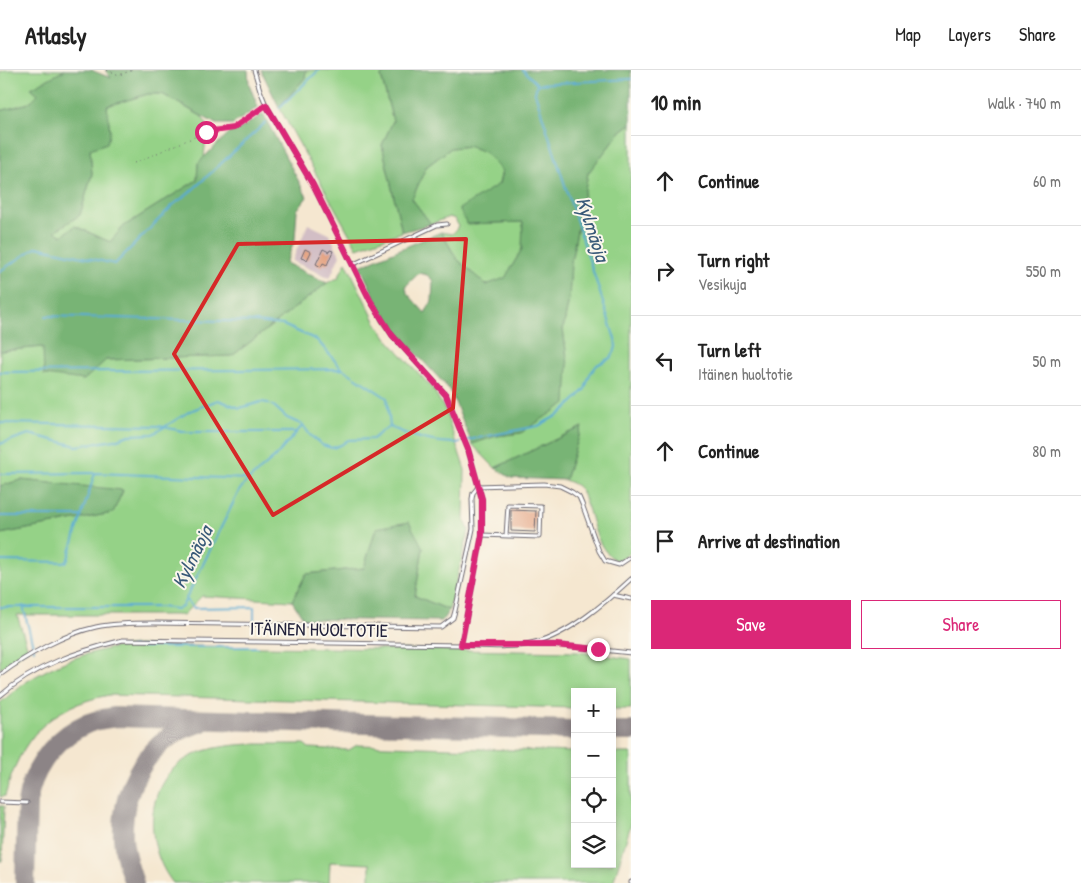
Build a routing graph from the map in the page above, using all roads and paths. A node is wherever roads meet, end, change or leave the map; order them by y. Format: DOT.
graph roads {
  1 [pos="107,70"];
  2 [pos="133,70"];
  3 [pos="254,70"];
  4 [pos="266,105"];
  5 [pos="134,163"];
  6 [pos="447,224"];
  7 [pos="354,264"];
  8 [pos="478,486"];
  9 [pos="482,535"];
  10 [pos="506,536"];
  11 [pos="631,558"];
  12 [pos="631,579"];
  13 [pos="613,595"];
  14 [pos="631,599"];
  15 [pos="461,645"];
  16 [pos="512,646"];
  17 [pos="631,653"];
  18 [pos="0,675"];
  19 [pos="0,696"];
  20 [pos="0,802"];
  21 [pos="27,803"];
  1 -- 2 [label="path"];
  3 -- 4 [label="lane"];
  4 -- 5 [label="path"];
  4 -- 7 [label="lane"];
  6 -- 7 [label="lane"];
  7 -- 8 [label="lane"];
  8 -- 9 [label="lane"];
  8 -- 11 [label="lane"];
  8 -- 18 [label="lane"];
  9 -- 10 [label="lane"];
  9 -- 15 [label="lane"];
  10 -- 10 [label="lane"];
  12 -- 13 [label="lane, ITÄINEN HUOLTOTIE"];
  13 -- 14 [label="lane"];
  13 -- 16 [label="lane, ITÄINEN HUOLTOTIE"];
  15 -- 16 [label="lane, ITÄINEN HUOLTOTIE"];
  15 -- 19 [label="lane, ITÄINEN HUOLTOTIE"];
  16 -- 17 [label="lane"];
  20 -- 21 [label="lane"];
}
